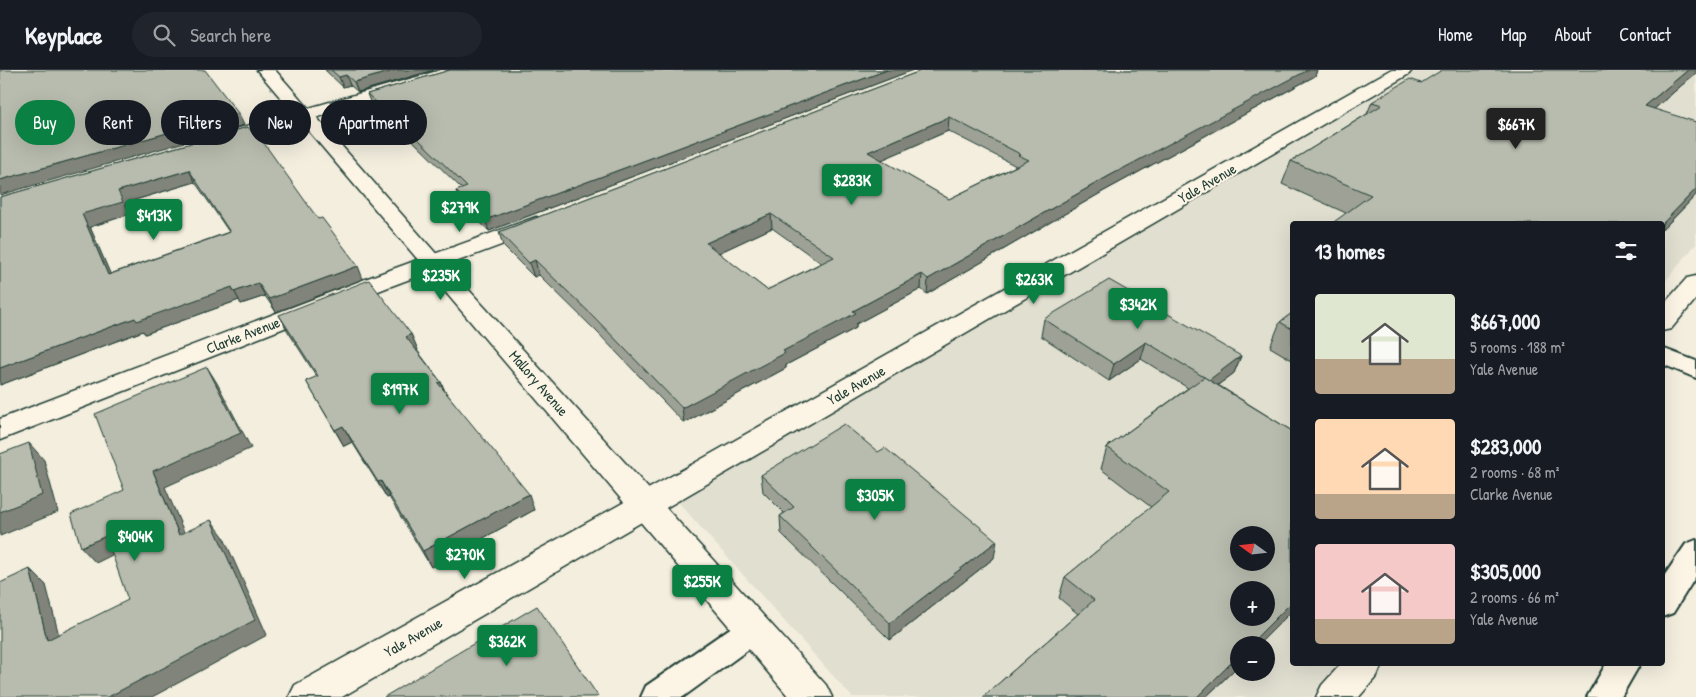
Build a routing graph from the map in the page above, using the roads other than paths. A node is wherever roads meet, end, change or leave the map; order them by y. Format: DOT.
graph roads {
  1 [pos="266,70"];
  2 [pos="460,70"];
  3 [pos="1403,70"];
  4 [pos="292,100"];
  5 [pos="311,113"];
  6 [pos="311,122"];
  7 [pos="554,217"];
  8 [pos="432,263"];
  9 [pos="1696,283"];
  10 [pos="1665,319"];
  11 [pos="1665,356"];
  12 [pos="1696,370"];
  13 [pos="0,430"];
  14 [pos="646,505"];
  15 [pos="1696,552"];
  16 [pos="1665,599"];
  17 [pos="753,629"];
  18 [pos="1362,666"];
  19 [pos="1623,666"];
  20 [pos="308,697"];
  21 [pos="657,697"];
  22 [pos="813,697"];
  23 [pos="1335,697"];
  24 [pos="1603,697"];
  1 -- 4 [label="street, Mallory Avenue"];
  2 -- 5 [label="street"];
  3 -- 14 [label="street, Yale Avenue"];
  6 -- 8 [label="street, Mallory Avenue"];
  7 -- 8 [label="street, Clarke Avenue"];
  8 -- 13 [label="street, Clarke Avenue"];
  8 -- 14 [label="street, Mallory Avenue"];
  9 -- 10 [label="street"];
  11 -- 12 [label="lane"];
  14 -- 17 [label="street, Mallory Avenue"];
  14 -- 20 [label="street, Yale Avenue"];
  15 -- 16 [label="lane"];
  17 -- 21 [label="lane"];
  17 -- 22 [label="street, Mallory Avenue"];
  18 -- 23 [label="street"];
  19 -- 24 [label="lane"];
}
